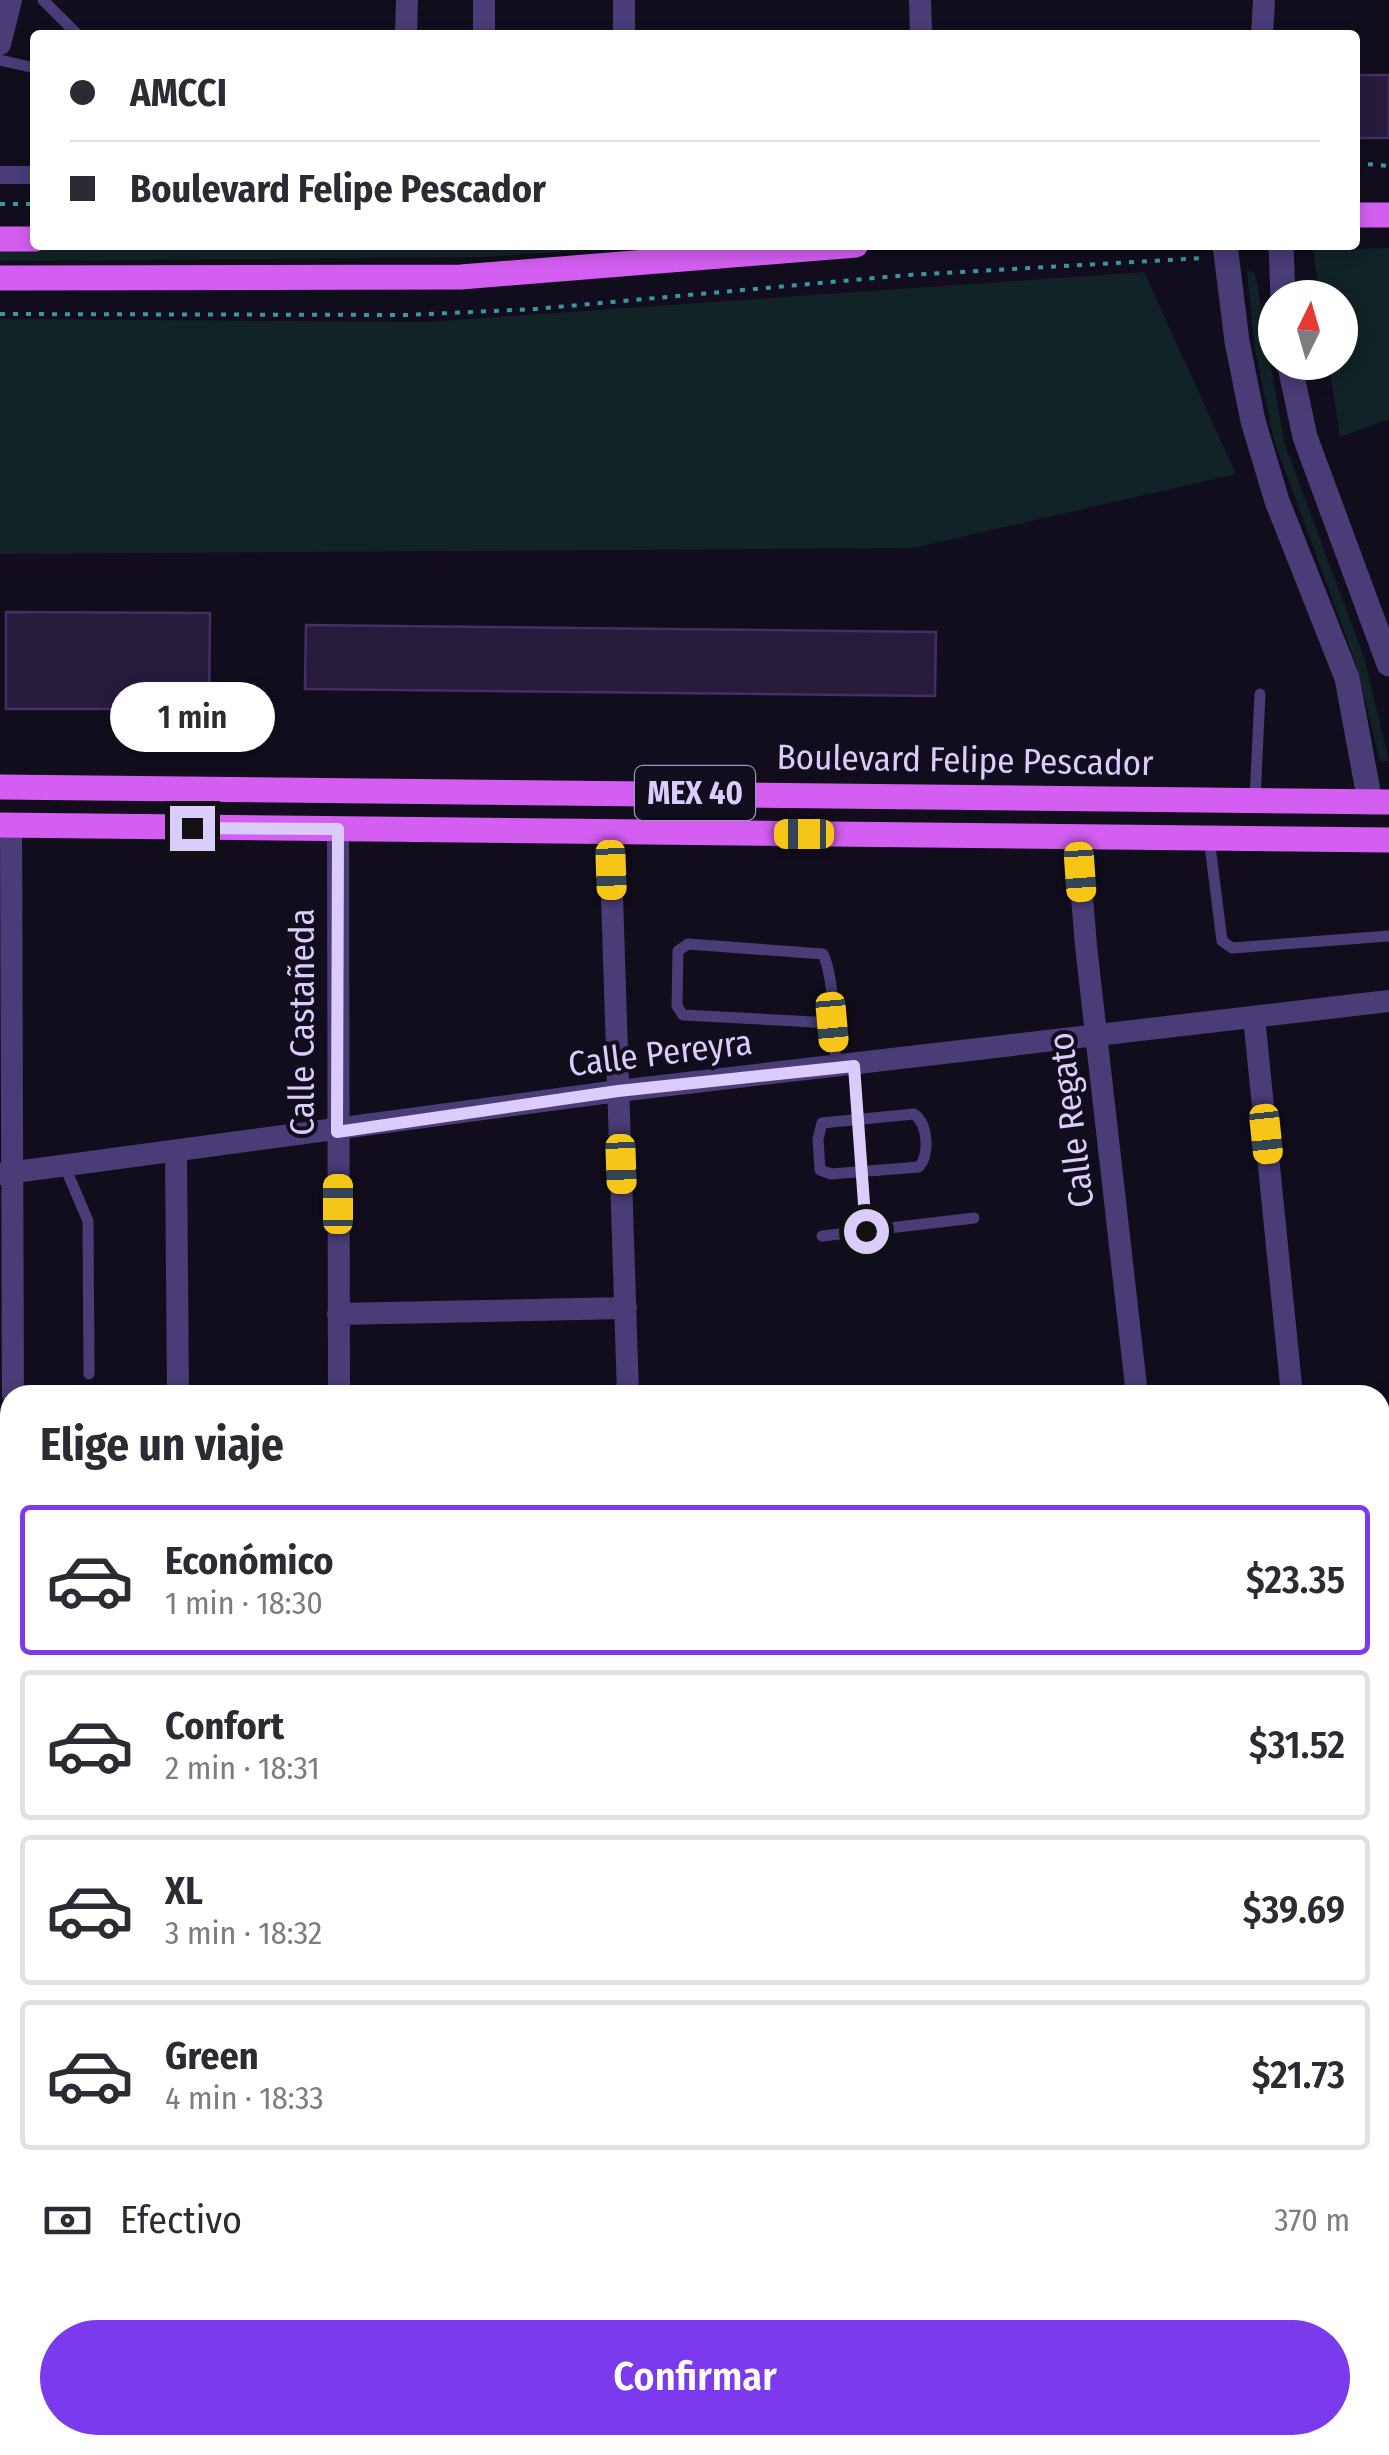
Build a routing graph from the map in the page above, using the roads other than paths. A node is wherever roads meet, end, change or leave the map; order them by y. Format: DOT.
graph roads {
  1 [pos="12,0"];
  2 [pos="43,0"];
  3 [pos="407,0"];
  4 [pos="484,0"];
  5 [pos="624,0"];
  6 [pos="920,0"];
  7 [pos="1264,0"];
  8 [pos="73,30"];
  9 [pos="406,30"];
  10 [pos="484,30"];
  11 [pos="624,30"];
  12 [pos="920,30"];
  13 [pos="1262,30"];
  14 [pos="1,45"];
  15 [pos="30,65"];
  16 [pos="30,174"];
  17 [pos="0,175"];
  18 [pos="1360,215"];
  19 [pos="1389,215"];
  20 [pos="30,238"];
  21 [pos="0,239"];
  22 [pos="796,250"];
  23 [pos="1281,250"];
  24 [pos="1226,252"];
  25 [pos="0,278"];
  26 [pos="1282,280"];
  27 [pos="1293,380"];
  28 [pos="1389,664"];
  29 [pos="1260,694"];
  30 [pos="0,788"];
  31 [pos="35,788"];
  32 [pos="1256,799"];
  33 [pos="1380,802"];
  34 [pos="6,826"];
  35 [pos="338,829"];
  36 [pos="610,833"];
  37 [pos="1077,836"];
  38 [pos="1209,838"];
  39 [pos="1389,840"];
  40 [pos="1389,936"];
  41 [pos="1389,1001"];
  42 [pos="1254,1017"];
  43 [pos="832,1022"];
  44 [pos="1096,1034"];
  45 [pos="845,1066"];
  46 [pos="618,1091"];
  47 [pos="858,1118"];
  48 [pos="337,1132"];
  49 [pos="176,1154"];
  50 [pos="66,1167"];
  51 [pos="862,1172"];
  52 [pos="7,1174"];
  53 [pos="974,1218"];
  54 [pos="866,1231"];
  55 [pos="822,1236"];
  56 [pos="626,1308"];
  57 [pos="338,1314"];
  58 [pos="89,1374"];
  59 [pos="13,1385"];
  60 [pos="178,1385"];
  61 [pos="339,1385"];
  62 [pos="628,1385"];
  63 [pos="1137,1385"];
  64 [pos="1291,1385"];
  65 [pos="910,2455"];
  66 [pos="963,2455"];
  1 -- 14 [label="street"];
  2 -- 8 [label="lane"];
  3 -- 9 [label="street"];
  4 -- 10 [label="street"];
  5 -- 11 [label="street"];
  6 -- 12 [label="street"];
  7 -- 13 [label="street"];
  14 -- 15 [label="lane"];
  16 -- 17 [label="street"];
  18 -- 19 [label="main road"];
  20 -- 21 [label="main road"];
  22 -- 25 [label="main road"];
  23 -- 26 [label="street"];
  24 -- 33 [label="street"];
  27 -- 28 [label="street"];
  29 -- 32 [label="lane"];
  30 -- 31 [label="main road, Boulevard Felipe Pescador / MEX 40"];
  31 -- 32 [label="main road, Boulevard Felipe Pescador / MEX 40"];
  31 -- 34 [label="main road"];
  32 -- 33 [label="main road, Boulevard Felipe Pescador / MEX 40"];
  34 -- 35 [label="main road, MEX 40"];
  34 -- 52 [label="street"];
  35 -- 36 [label="main road, MEX 40"];
  35 -- 48 [label="street, Calle Castañeda"];
  36 -- 37 [label="main road, MEX 40"];
  36 -- 46 [label="street"];
  37 -- 38 [label="main road, MEX 40"];
  37 -- 44 [label="street, Calle Regato"];
  38 -- 39 [label="main road, MEX 40"];
  38 -- 40 [label="lane"];
  41 -- 42 [label="street, Calle Pereyra"];
  42 -- 44 [label="street, Calle Pereyra"];
  42 -- 64 [label="street"];
  43 -- 43 [label="lane"];
  43 -- 45 [label="lane"];
  44 -- 45 [label="street, Calle Pereyra"];
  44 -- 63 [label="street, Calle Regato"];
  45 -- 46 [label="street, Calle Pereyra"];
  45 -- 47 [label="lane"];
  46 -- 48 [label="street, Calle Pereyra"];
  46 -- 56 [label="street"];
  47 -- 51 [label="lane"];
  47 -- 51 [label="lane"];
  47 -- 51 [label="lane"];
  48 -- 49 [label="street, Calle Pereyra"];
  48 -- 57 [label="street, Calle Castañeda"];
  49 -- 50 [label="street, Calle Pereyra"];
  49 -- 60 [label="street"];
  50 -- 52 [label="street, Calle Pereyra"];
  50 -- 58 [label="lane"];
  51 -- 54 [label="lane"];
  52 -- 59 [label="street"];
  53 -- 54 [label="lane"];
  54 -- 55 [label="lane"];
  56 -- 57 [label="street"];
  56 -- 62 [label="street"];
  57 -- 61 [label="street, Calle Castañeda"];
  65 -- 66 [label="street"];
}
